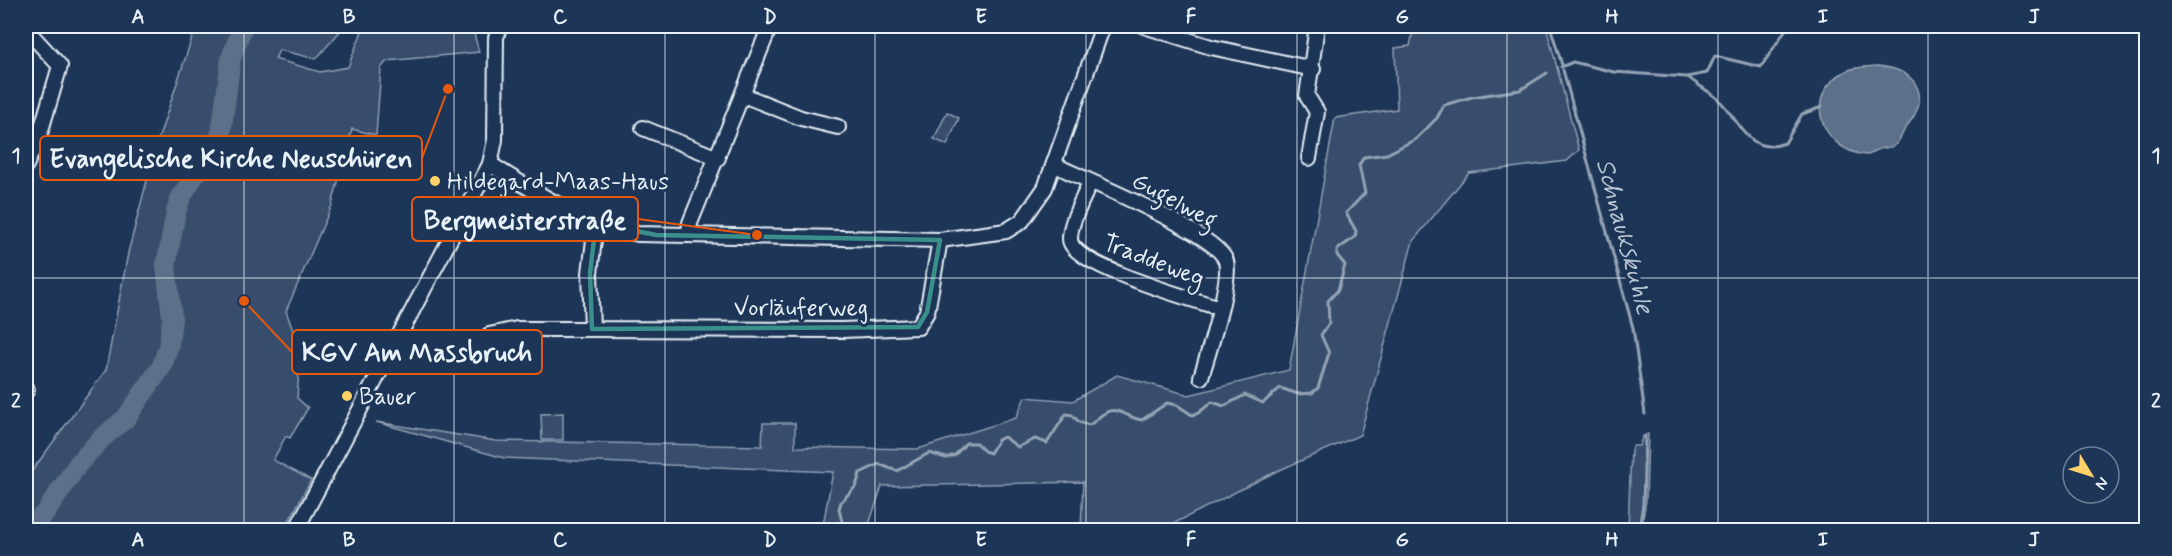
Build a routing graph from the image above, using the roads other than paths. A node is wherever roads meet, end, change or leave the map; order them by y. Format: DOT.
graph roads {
  1 [pos="499,26"];
  2 [pos="770,26"];
  3 [pos="1102,26"];
  4 [pos="1146,26"];
  5 [pos="1317,26"];
  6 [pos="26,29"];
  7 [pos="1313,69"];
  8 [pos="743,95"];
  9 [pos="838,127"];
  10 [pos="643,128"];
  11 [pos="718,158"];
  12 [pos="1309,158"];
  13 [pos="490,164"];
  14 [pos="26,165"];
  15 [pos="1055,165"];
  16 [pos="1090,182"];
  17 [pos="596,223"];
  18 [pos="689,234"];
  19 [pos="940,240"];
  20 [pos="1220,308"];
  21 [pos="592,329"];
  22 [pos="489,335"];
  23 [pos="1201,377"];
  24 [pos="296,531"];
  1 -- 13 [label="street"];
  2 -- 8 [label="street"];
  3 -- 15 [label="street"];
  4 -- 7 [label="street"];
  5 -- 7 [label="street"];
  6 -- 14 [label="street"];
  7 -- 12 [label="street"];
  8 -- 9 [label="street"];
  8 -- 11 [label="street"];
  10 -- 11 [label="street"];
  11 -- 18 [label="street"];
  13 -- 17 [label="street"];
  13 -- 24 [label="street"];
  15 -- 16 [label="street, Gugelweg"];
  15 -- 19 [label="street"];
  16 -- 20 [label="street, Gugelweg"];
  16 -- 20 [label="street, Traddeweg"];
  17 -- 18 [label="street"];
  17 -- 21 [label="street"];
  18 -- 19 [label="street"];
  19 -- 21 [label="street, Vorläuferweg"];
  20 -- 23 [label="street, Gugelweg"];
  21 -- 22 [label="street, Vorläuferweg"];
}
